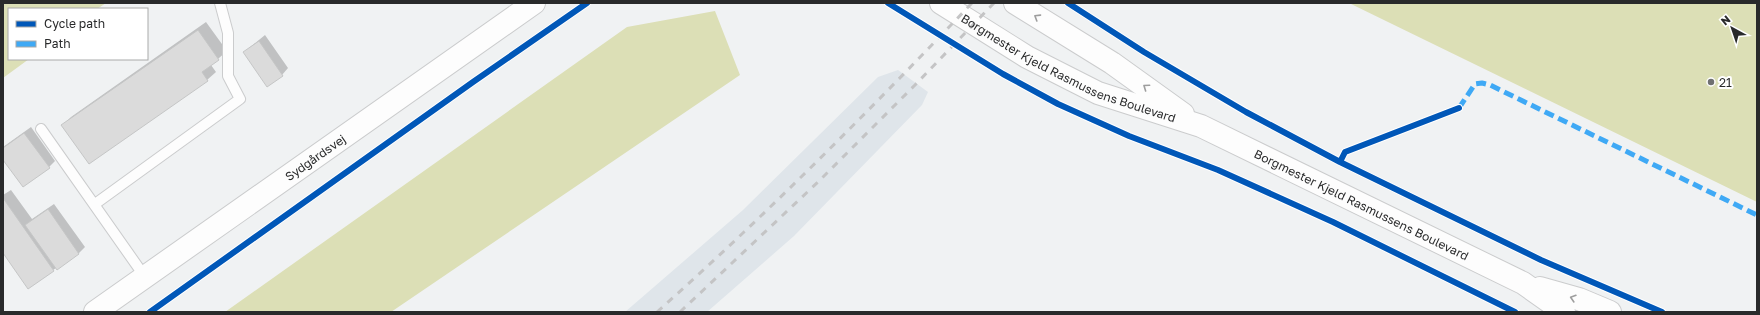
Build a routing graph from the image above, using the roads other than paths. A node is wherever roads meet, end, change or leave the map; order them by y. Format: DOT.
graph roads {
  1 [pos="220,3"];
  2 [pos="534,3"];
  3 [pos="941,3"];
  4 [pos="1014,3"];
  5 [pos="1201,126"];
  6 [pos="41,129"];
  7 [pos="95,204"];
  8 [pos="145,277"];
  9 [pos="1523,283"];
  10 [pos="95,312"];
  11 [pos="1564,312"];
  12 [pos="1610,312"];
  1 -- 7 [label="lane"];
  2 -- 8 [label="street, Sydgårdsvej"];
  3 -- 5 [label="street, Borgmester Kjeld Rasmussens Boulevard"];
  5 -- 4 [label="street, Borgmester Kjeld Rasmussens Boulevard, one-way"];
  5 -- 9 [label="street, Borgmester Kjeld Rasmussens Boulevard"];
  6 -- 7 [label="lane"];
  7 -- 8 [label="lane"];
  8 -- 10 [label="street, Sydgårdsvej"];
  9 -- 11 [label="street, Borgmester Kjeld Rasmussens Boulevard"];
  12 -- 9 [label="street, Borgmester Kjeld Rasmussens Boulevard, one-way"];
}
